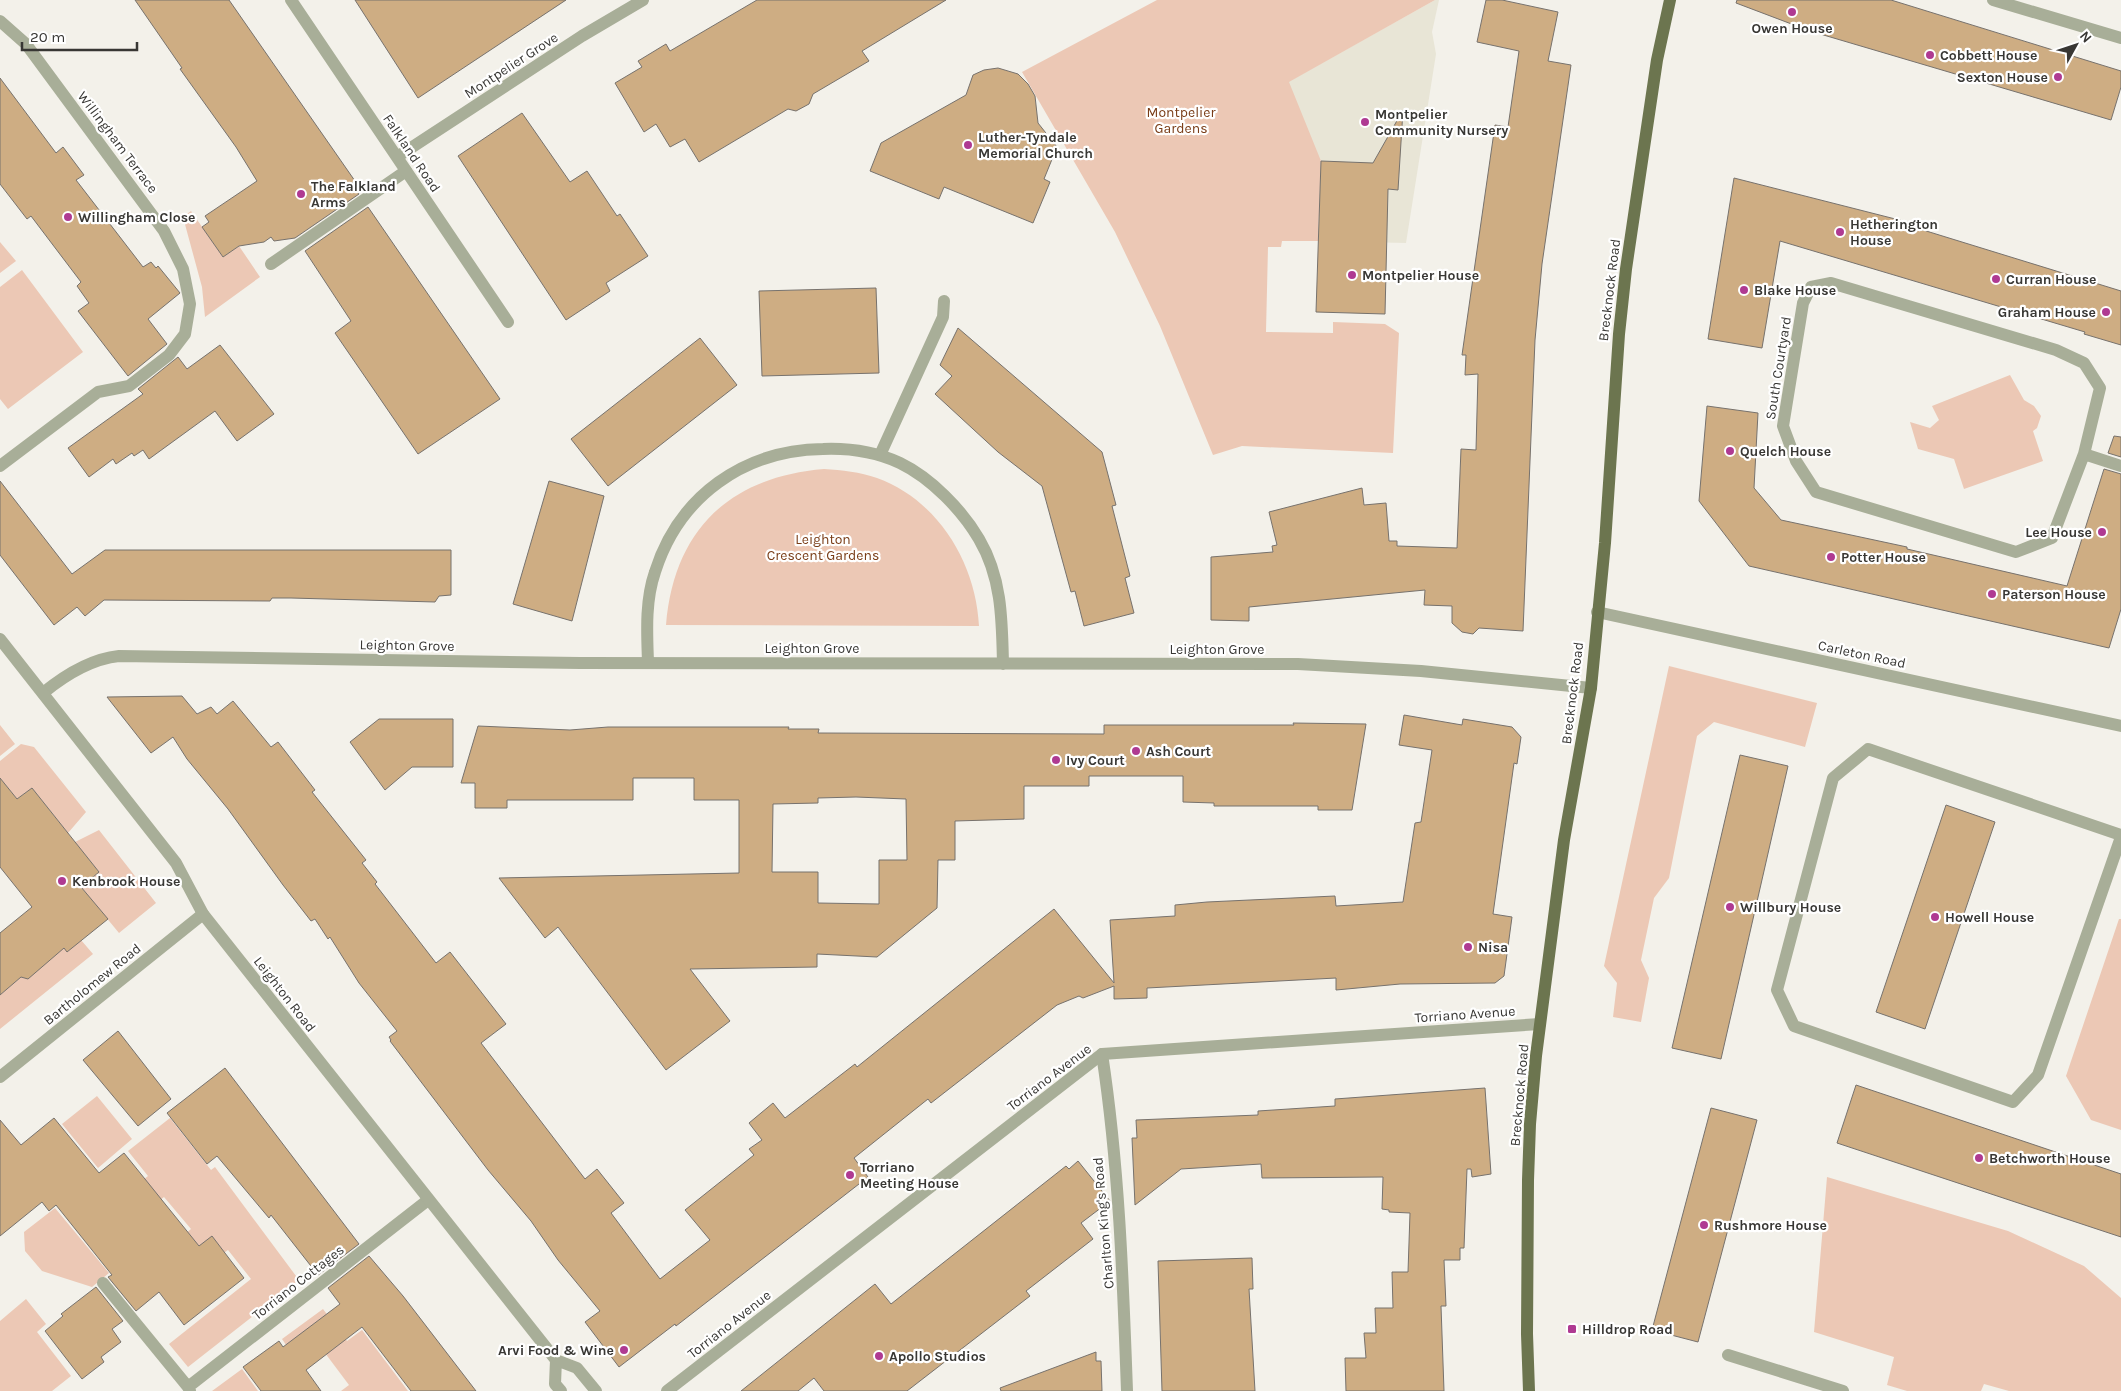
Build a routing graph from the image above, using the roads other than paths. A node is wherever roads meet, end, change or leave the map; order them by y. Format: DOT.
graph roads {
  1 [pos="291,0"];
  2 [pos="643,0"];
  3 [pos="1670,0"];
  4 [pos="1992,0"];
  5 [pos="0,21"];
  6 [pos="2121,38"];
  7 [pos="397,157"];
  8 [pos="406,172"];
  9 [pos="271,264"];
  10 [pos="944,301"];
  11 [pos="508,322"];
  12 [pos="2084,454"];
  13 [pos="880,455"];
  14 [pos="0,466"];
  15 [pos="2121,466"];
  16 [pos="1597,612"];
  17 [pos="0,639"];
  18 [pos="648,662"];
  19 [pos="1002,664"];
  20 [pos="1591,688"];
  21 [pos="43,694"];
  22 [pos="2121,726"];
  23 [pos="2121,836"];
  24 [pos="203,914"];
  25 [pos="1540,1024"];
  26 [pos="1102,1054"];
  27 [pos="0,1077"];
  28 [pos="428,1200"];
  29 [pos="103,1283"];
  30 [pos="1728,1355"];
  31 [pos="556,1360"];
  32 [pos="189,1389"];
  33 [pos="561,1391"];
  34 [pos="596,1391"];
  35 [pos="667,1391"];
  36 [pos="1127,1391"];
  37 [pos="1529,1391"];
  38 [pos="1844,1391"];
  1 -- 7 [label="street, Falkland Road"];
  2 -- 7 [label="street, Montpelier Grove"];
  3 -- 16 [label="main road, Brecknock Road"];
  4 -- 6 [label="street"];
  5 -- 14 [label="street, Willingham Terrace"];
  7 -- 8 [label="street, Falkland Road"];
  8 -- 9 [label="street"];
  8 -- 11 [label="street, Falkland Road"];
  10 -- 13 [label="street"];
  12 -- 12 [label="street, South Courtyard"];
  12 -- 15 [label="street"];
  13 -- 18 [label="street"];
  13 -- 19 [label="street"];
  16 -- 20 [label="main road, Brecknock Road"];
  16 -- 22 [label="street, Carleton Road"];
  17 -- 21 [label="street, Leighton Road"];
  18 -- 19 [label="street, Leighton Grove"];
  18 -- 21 [label="street, Leighton Grove"];
  19 -- 20 [label="street, Leighton Grove"];
  20 -- 25 [label="main road, Brecknock Road"];
  21 -- 24 [label="street, Leighton Road"];
  23 -- 23 [label="street"];
  24 -- 27 [label="street, Bartholomew Road"];
  24 -- 28 [label="street, Leighton Road"];
  25 -- 26 [label="street, Torriano Avenue"];
  25 -- 37 [label="main road, Brecknock Road"];
  26 -- 35 [label="street, Torriano Avenue"];
  26 -- 36 [label="street, Charlton King's Road"];
  28 -- 31 [label="street, Leighton Road"];
  28 -- 32 [label="street, Torriano Cottages"];
  29 -- 32 [label="street, Torriano Cottages"];
  30 -- 38 [label="street"];
  31 -- 33 [label="street"];
  31 -- 34 [label="street, Leighton Road"];
}
